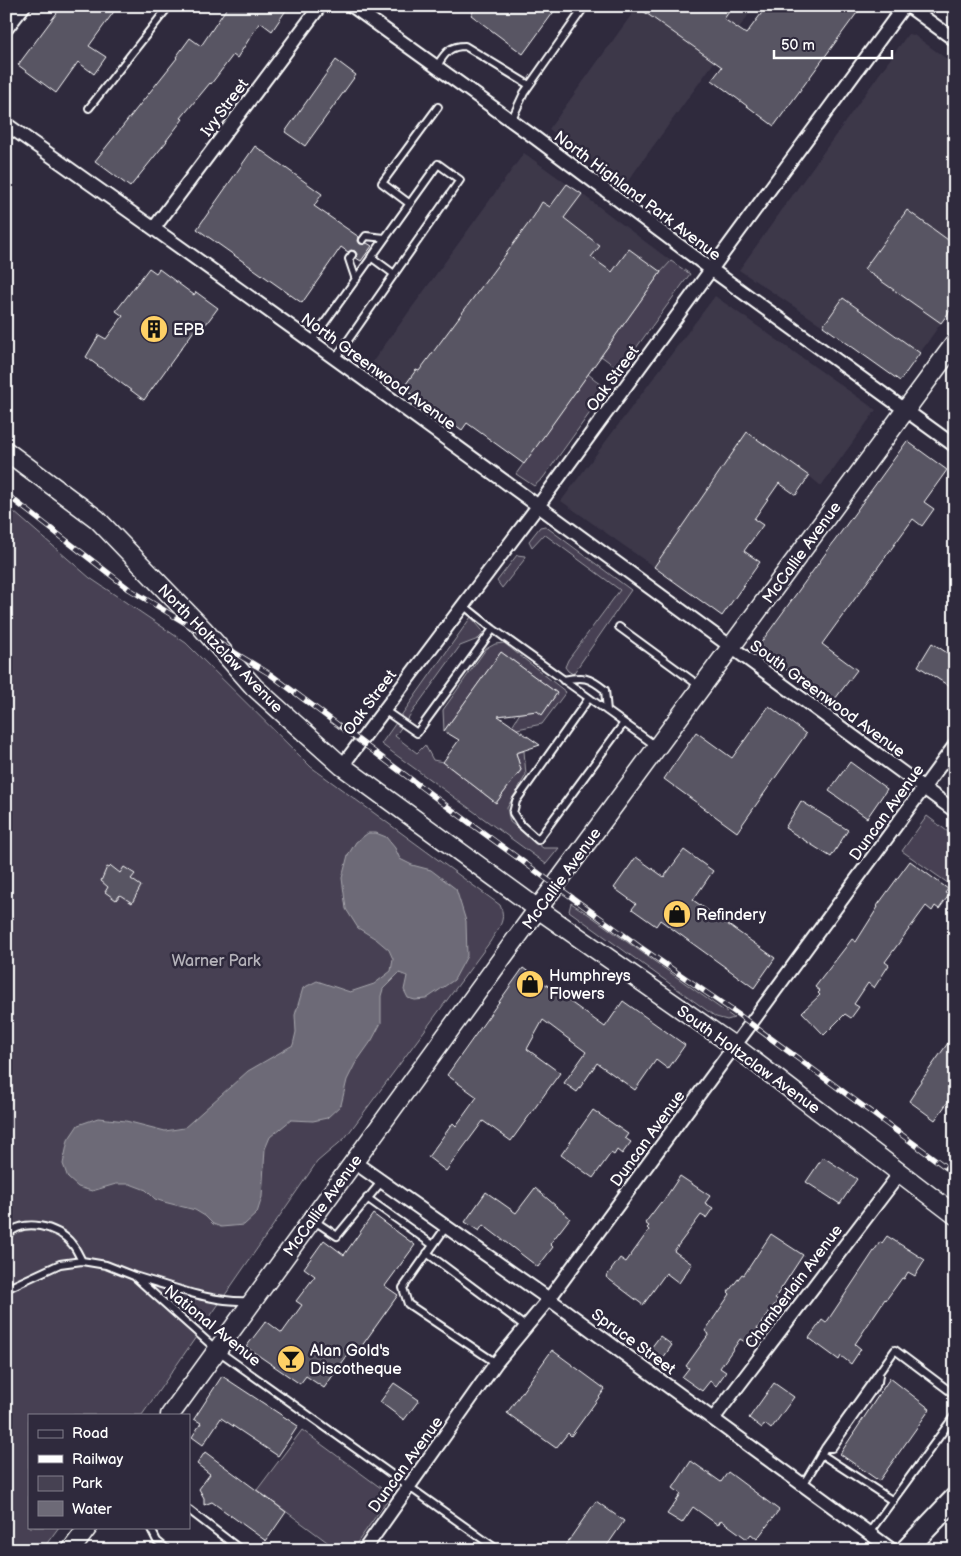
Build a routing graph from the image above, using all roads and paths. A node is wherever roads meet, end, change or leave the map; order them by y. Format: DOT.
graph roads {
  1 [pos="24,6"];
  2 [pos="169,6"];
  3 [pos="320,6"];
  4 [pos="352,6"];
  5 [pos="586,6"];
  6 [pos="904,6"];
  7 [pos="908,6"];
  8 [pos="6,29"];
  9 [pos="955,40"];
  10 [pos="436,67"];
  11 [pos="529,85"];
  12 [pos="438,107"];
  13 [pos="90,108"];
  14 [pos="511,121"];
  15 [pos="6,124"];
  16 [pos="410,204"];
  17 [pos="154,228"];
  18 [pos="385,238"];
  19 [pos="362,240"];
  20 [pos="352,255"];
  21 [pos="371,257"];
  22 [pos="712,270"];
  23 [pos="394,274"];
  24 [pos="356,280"];
  25 [pos="311,342"];
  26 [pos="955,343"];
  27 [pos="335,359"];
  28 [pos="905,410"];
  29 [pos="955,446"];
  30 [pos="6,451"];
  31 [pos="538,506"];
  32 [pos="463,605"];
  33 [pos="619,627"];
  34 [pos="493,629"];
  35 [pos="731,647"];
  36 [pos="564,680"];
  37 [pos="702,688"];
  38 [pos="589,698"];
  39 [pos="384,710"];
  40 [pos="607,711"];
  41 [pos="624,723"];
  42 [pos="955,745"];
  43 [pos="658,747"];
  44 [pos="342,766"];
  45 [pos="924,788"];
  46 [pos="955,811"];
  47 [pos="538,909"];
  48 [pos="734,1046"];
  49 [pos="354,1162"];
  50 [pos="900,1172"];
  51 [pos="382,1181"];
  52 [pos="367,1198"];
  53 [pos="955,1215"];
  54 [pos="312,1219"];
  55 [pos="446,1227"];
  56 [pos="6,1236"];
  57 [pos="433,1245"];
  58 [pos="427,1253"];
  59 [pos="82,1261"];
  60 [pos="134,1276"];
  61 [pos="6,1280"];
  62 [pos="8,1288"];
  63 [pos="549,1299"];
  64 [pos="253,1301"];
  65 [pos="526,1327"];
  66 [pos="217,1350"];
  67 [pos="496,1364"];
  68 [pos="955,1396"];
  69 [pos="171,1414"];
  70 [pos="955,1416"];
  71 [pos="713,1419"];
  72 [pos="823,1451"];
  73 [pos="803,1485"];
  74 [pos="409,1487"];
  75 [pos="955,1498"];
  76 [pos="892,1501"];
  77 [pos="190,1511"];
  78 [pos="87,1528"];
  79 [pos="150,1528"];
  80 [pos="869,1533"];
  81 [pos="71,1550"];
  82 [pos="168,1550"];
  83 [pos="241,1550"];
  84 [pos="364,1550"];
  85 [pos="498,1550"];
  86 [pos="892,1550"];
  87 [pos="906,1550"];
  1 -- 8 [label="street"];
  2 -- 13 [label="lane"];
  3 -- 17 [label="street, Ivy Street"];
  4 -- 10 [label="street, North Highland Park Avenue"];
  5 -- 11 [label="lane"];
  6 -- 22 [label="street, Oak Street"];
  7 -- 9 [label="street"];
  10 -- 11 [label="lane"];
  10 -- 14 [label="street, North Highland Park Avenue"];
  11 -- 14 [label="lane"];
  12 -- 16 [label="lane"];
  14 -- 22 [label="street, North Highland Park Avenue"];
  15 -- 17 [label="street, North Greenwood Avenue"];
  16 -- 18 [label="lane"];
  16 -- 23 [label="lane"];
  17 -- 25 [label="street, North Greenwood Avenue"];
  18 -- 19 [label="lane"];
  18 -- 21 [label="lane"];
  20 -- 24 [label="lane"];
  21 -- 23 [label="lane"];
  21 -- 24 [label="lane"];
  22 -- 28 [label="street, North Highland Park Avenue"];
  22 -- 31 [label="street, Oak Street"];
  23 -- 27 [label="lane"];
  24 -- 25 [label="lane"];
  25 -- 27 [label="street, North Greenwood Avenue"];
  26 -- 28 [label="main road, McCallie Avenue"];
  27 -- 31 [label="street, North Greenwood Avenue"];
  28 -- 29 [label="street, North Highland Park Avenue"];
  28 -- 35 [label="main road, McCallie Avenue"];
  30 -- 44 [label="main road, North Holtzclaw Avenue"];
  31 -- 32 [label="street, Oak Street"];
  31 -- 35 [label="street, North Greenwood Avenue"];
  32 -- 34 [label="lane"];
  32 -- 39 [label="street, Oak Street"];
  33 -- 37 [label="lane"];
  34 -- 36 [label="lane"];
  34 -- 39 [label="lane"];
  35 -- 37 [label="main road, McCallie Avenue"];
  35 -- 45 [label="street, South Greenwood Avenue"];
  36 -- 38 [label="lane"];
  36 -- 40 [label="lane"];
  37 -- 43 [label="main road, McCallie Avenue"];
  38 -- 40 [label="lane"];
  38 -- 41 [label="lane"];
  39 -- 44 [label="street, Oak Street"];
  40 -- 41 [label="lane"];
  41 -- 43 [label="lane"];
  42 -- 45 [label="street, Duncan Avenue"];
  43 -- 47 [label="main road, McCallie Avenue"];
  44 -- 47 [label="main road, North Holtzclaw Avenue"];
  45 -- 46 [label="street, South Greenwood Avenue"];
  45 -- 48 [label="street, Duncan Avenue"];
  47 -- 48 [label="main road, South Holtzclaw Avenue"];
  47 -- 49 [label="main road, McCallie Avenue"];
  48 -- 50 [label="main road, South Holtzclaw Avenue"];
  48 -- 63 [label="street, Duncan Avenue"];
  49 -- 51 [label="street, Spruce Street"];
  49 -- 54 [label="main road, McCallie Avenue"];
  50 -- 53 [label="main road, South Holtzclaw Avenue"];
  50 -- 71 [label="street, Chamberlain Avenue"];
  51 -- 52 [label="lane"];
  51 -- 55 [label="street, Spruce Street"];
  52 -- 54 [label="lane"];
  52 -- 57 [label="lane"];
  54 -- 64 [label="main road, McCallie Avenue"];
  55 -- 57 [label="lane"];
  55 -- 63 [label="street, Spruce Street"];
  56 -- 59 [label="lane"];
  57 -- 58 [label="lane"];
  58 -- 65 [label="lane"];
  58 -- 67 [label="lane"];
  59 -- 60 [label="lane"];
  59 -- 62 [label="lane"];
  60 -- 64 [label="lane, National Avenue"];
  60 -- 66 [label="lane, National Avenue"];
  61 -- 62 [label="lane"];
  63 -- 65 [label="street, Duncan Avenue"];
  63 -- 71 [label="street, Spruce Street"];
  64 -- 66 [label="main road, McCallie Avenue"];
  65 -- 67 [label="street, Duncan Avenue"];
  66 -- 69 [label="main road, McCallie Avenue"];
  66 -- 74 [label="lane, National Avenue"];
  67 -- 74 [label="street, Duncan Avenue"];
  68 -- 72 [label="lane"];
  70 -- 76 [label="lane"];
  71 -- 73 [label="street, Spruce Street"];
  72 -- 73 [label="lane"];
  72 -- 76 [label="lane"];
  73 -- 80 [label="street, Spruce Street"];
  74 -- 84 [label="street, Duncan Avenue"];
  74 -- 85 [label="lane, National Avenue"];
  75 -- 87 [label="main road"];
  76 -- 80 [label="lane"];
  77 -- 83 [label="lane"];
  78 -- 81 [label="main road"];
  79 -- 82 [label="lane"];
  80 -- 86 [label="street, Spruce Street"];
}
